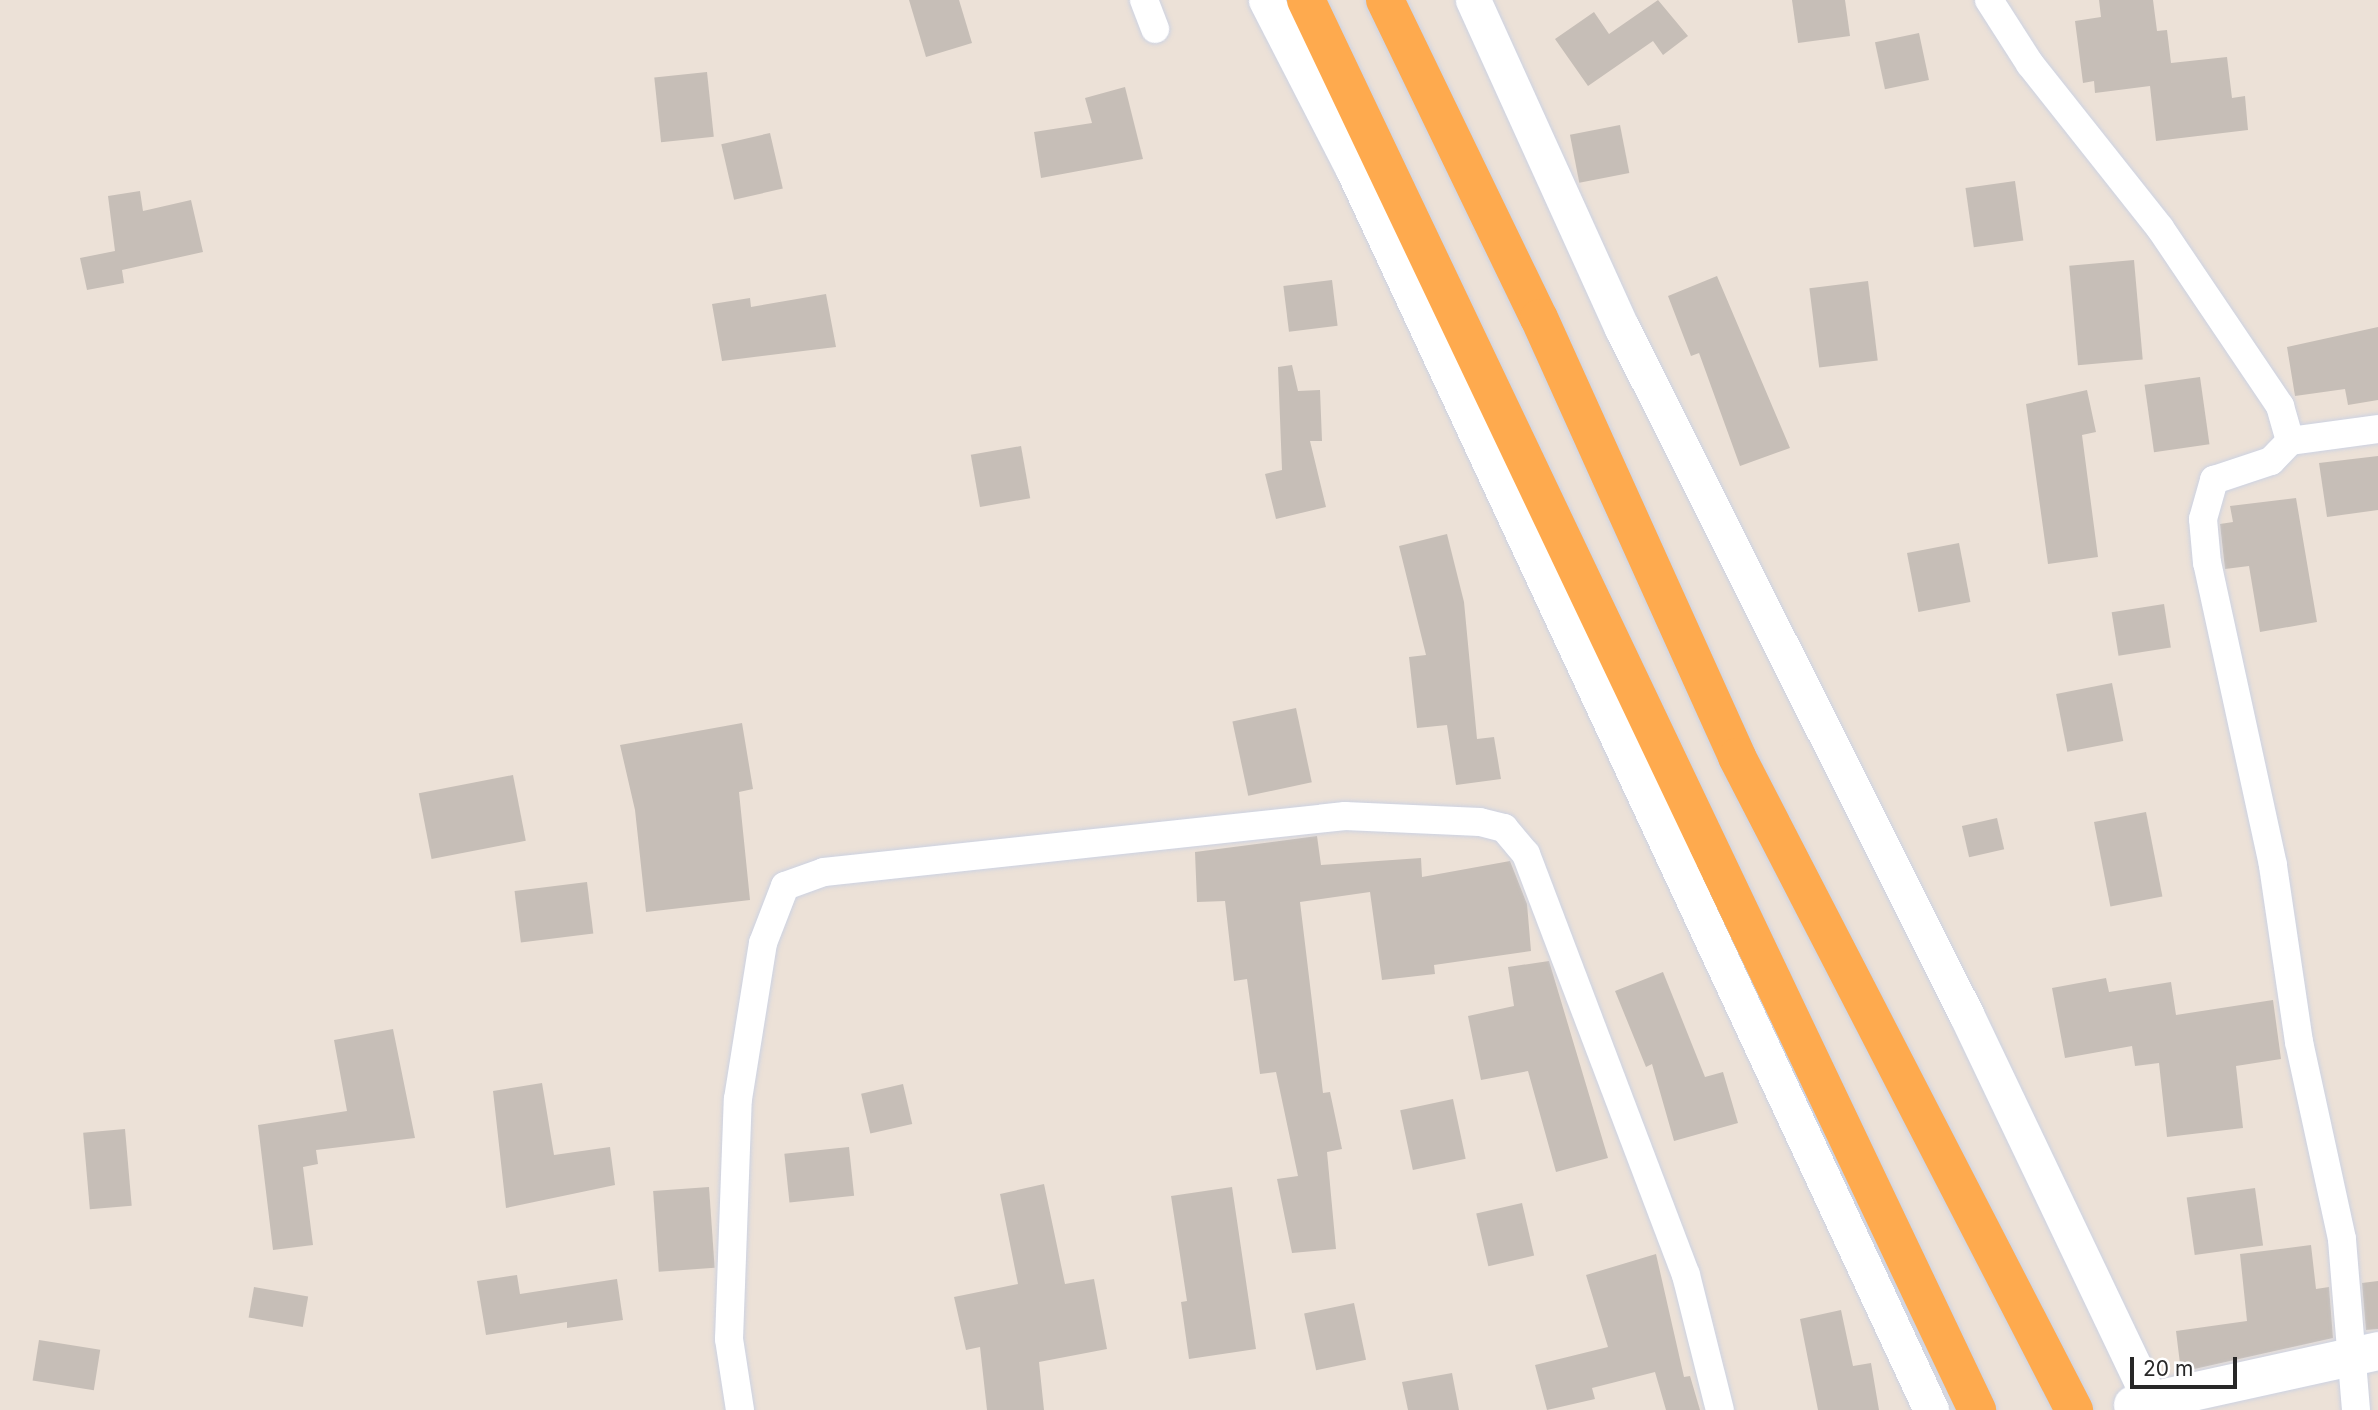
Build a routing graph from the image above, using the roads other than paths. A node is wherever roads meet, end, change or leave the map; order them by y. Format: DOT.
graph roads {
  1 [pos="1144,0"];
  2 [pos="1266,0"];
  3 [pos="1306,0"];
  4 [pos="1385,0"];
  5 [pos="1474,0"];
  6 [pos="1989,0"];
  7 [pos="1155,29"];
  8 [pos="2378,429"];
  9 [pos="2290,441"];
  10 [pos="2363,1355"];
  11 [pos="2147,1406"];
  12 [pos="740,1410"];
  13 [pos="1720,1410"];
  14 [pos="1931,1410"];
  15 [pos="1977,1410"];
  16 [pos="2074,1410"];
  17 [pos="2356,1410"];
  1 -- 7 [label="street"];
  2 -- 14 [label="street"];
  3 -- 15 [label="highway"];
  4 -- 16 [label="highway"];
  5 -- 11 [label="street"];
  6 -- 9 [label="street"];
  8 -- 9 [label="street"];
  9 -- 10 [label="street"];
  10 -- 11 [label="main road"];
  10 -- 17 [label="street"];
  12 -- 13 [label="street"];
}
